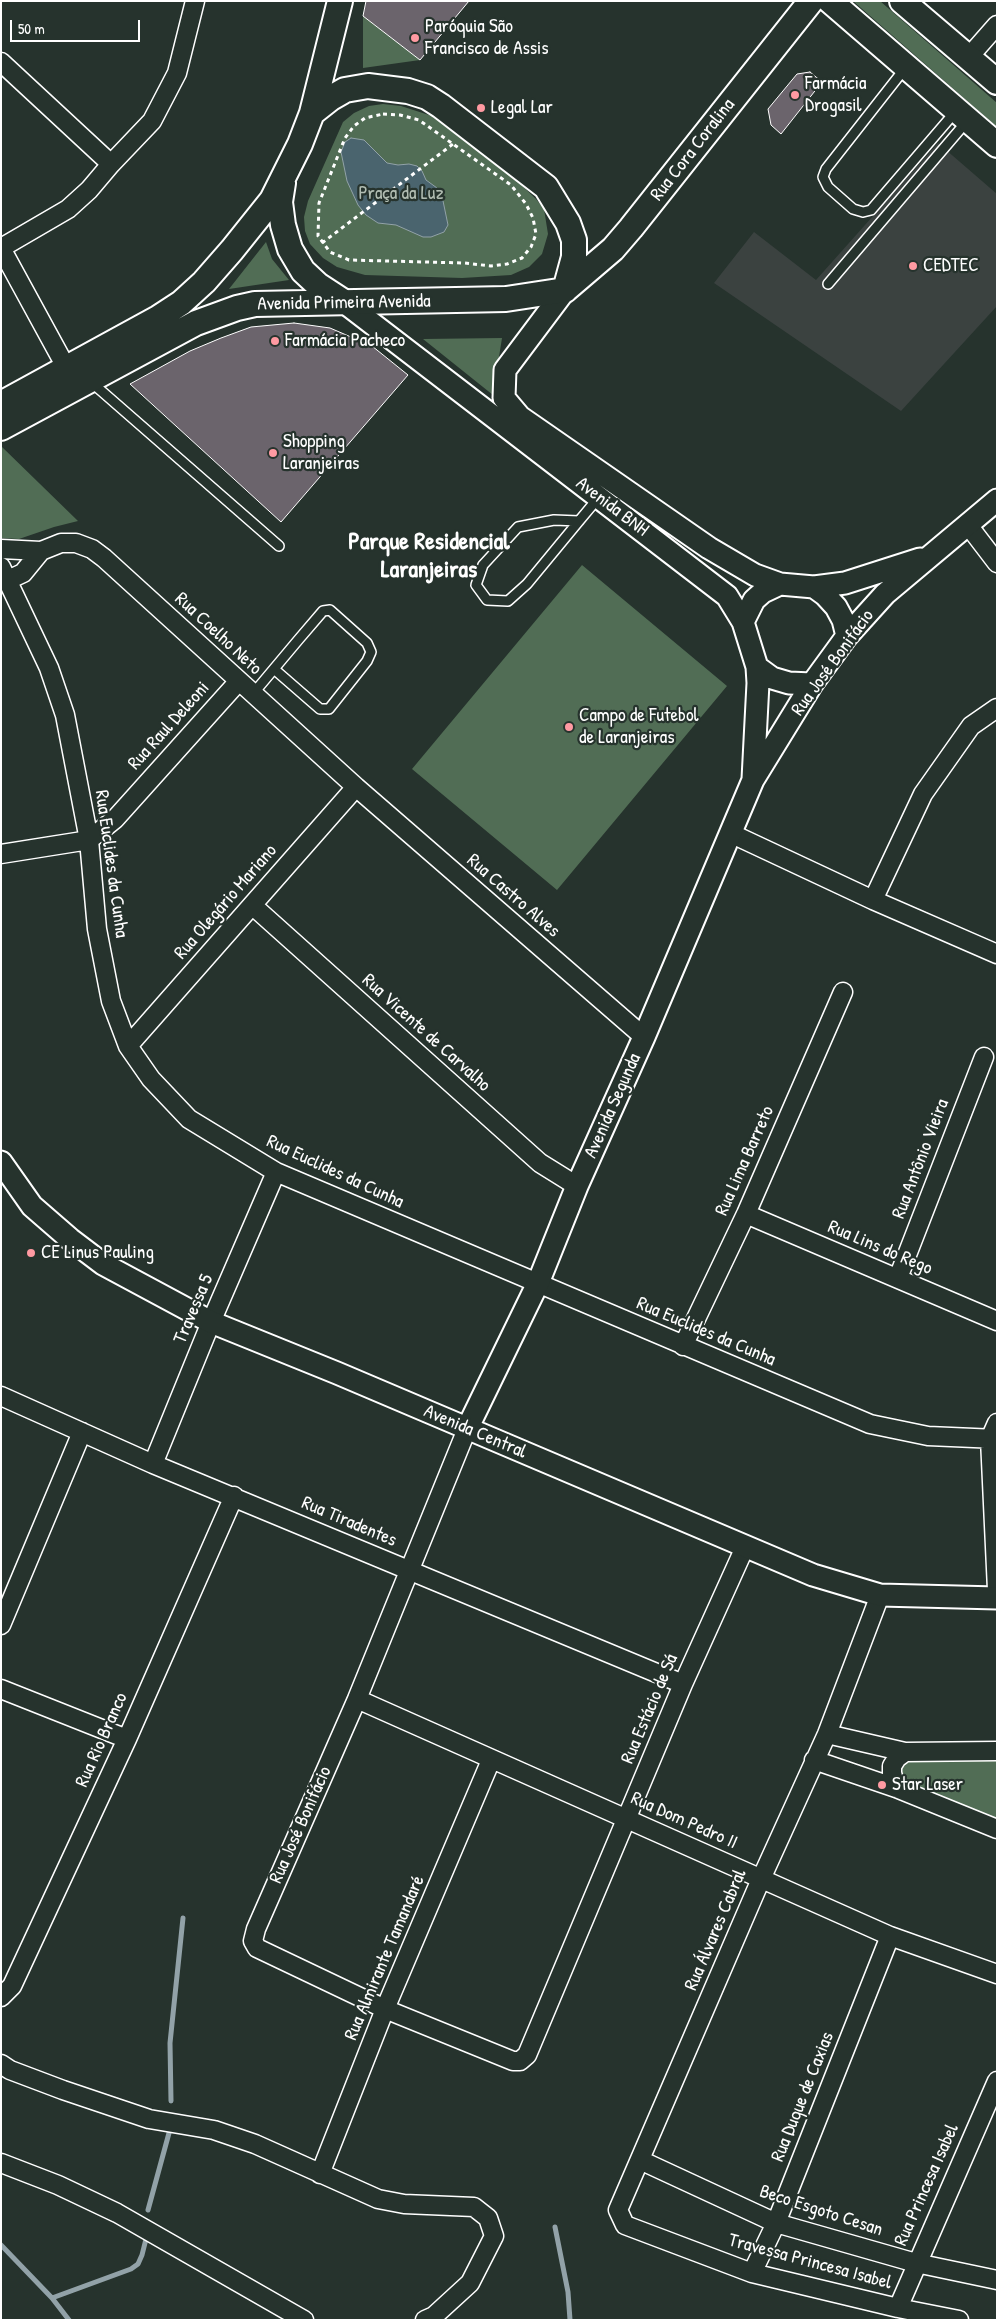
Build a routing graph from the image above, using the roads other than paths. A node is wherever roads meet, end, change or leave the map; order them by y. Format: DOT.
graph roads {
  1 [pos="195,1"];
  2 [pos="340,1"];
  3 [pos="811,1"];
  4 [pos="830,1"];
  5 [pos="902,1"];
  6 [pos="997,25"];
  7 [pos="968,58"];
  8 [pos="2,64"];
  9 [pos="906,67"];
  10 [pos="997,82"];
  11 [pos="312,114"];
  12 [pos="962,115"];
  13 [pos="997,145"];
  14 [pos="111,164"];
  15 [pos="284,176"];
  16 [pos="1,248"];
  17 [pos="828,284"];
  18 [pos="565,290"];
  19 [pos="344,302"];
  20 [pos="67,369"];
  21 [pos="90,381"];
  22 [pos="1,404"];
  23 [pos="1,428"];
  24 [pos="599,497"];
  25 [pos="997,500"];
  26 [pos="579,521"];
  27 [pos="968,524"];
  28 [pos="279,546"];
  29 [pos="1,549"];
  30 [pos="41,551"];
  31 [pos="928,557"];
  32 [pos="997,563"];
  33 [pos="5,574"];
  34 [pos="780,584"];
  35 [pos="814,587"];
  36 [pos="743,622"];
  37 [pos="847,636"];
  38 [pos="757,668"];
  39 [pos="274,669"];
  40 [pos="238,682"];
  41 [pos="812,684"];
  42 [pos="252,695"];
  43 [pos="997,708"];
  44 [pos="753,780"];
  45 [pos="356,786"];
  46 [pos="730,833"];
  47 [pos="89,840"];
  48 [pos="1,854"];
  49 [pos="873,900"];
  50 [pos="252,905"];
  51 [pos="997,954"];
  52 [pos="842,992"];
  53 [pos="644,1037"];
  54 [pos="128,1046"];
  55 [pos="984,1057"];
  56 [pos="1,1162"];
  57 [pos="276,1172"];
  58 [pos="577,1186"];
  59 [pos="746,1214"];
  60 [pos="898,1278"];
  61 [pos="538,1284"];
  62 [pos="997,1321"];
  63 [pos="211,1322"];
  64 [pos="683,1346"];
  65 [pos="1,1396"];
  66 [pos="997,1423"];
  67 [pos="466,1429"];
  68 [pos="82,1432"];
  69 [pos="993,1439"];
  70 [pos="154,1464"];
  71 [pos="234,1496"];
  72 [pos="744,1547"];
  73 [pos="410,1571"];
  74 [pos="997,1590"];
  75 [pos="880,1595"];
  76 [pos="997,1598"];
  77 [pos="1,1625"];
  78 [pos="683,1684"];
  79 [pos="1,1689"];
  80 [pos="357,1699"];
  81 [pos="827,1734"];
  82 [pos="127,1739"];
  83 [pos="997,1751"];
  84 [pos="905,1752"];
  85 [pos="491,1760"];
  86 [pos="814,1760"];
  87 [pos="896,1788"];
  88 [pos="627,1818"];
  89 [pos="997,1829"];
  90 [pos="761,1879"];
  91 [pos="890,1936"];
  92 [pos="997,1974"];
  93 [pos="1,1997"];
  94 [pos="385,2009"];
  95 [pos="527,2055"];
  96 [pos="1,2064"];
  97 [pos="997,2081"];
  98 [pos="640,2160"];
  99 [pos="1,2163"];
  100 [pos="320,2174"];
  101 [pos="776,2223"];
  102 [pos="625,2225"];
  103 [pos="916,2264"];
  104 [pos="752,2273"];
  105 [pos="997,2280"];
  106 [pos="898,2308"];
  107 [pos="304,2320"];
  108 [pos="425,2320"];
  109 [pos="959,2320"];
  1 -- 14 [label="street"];
  2 -- 11 [label="main road"];
  3 -- 18 [label="main road, Rua Cora Coralina"];
  4 -- 9 [label="main road"];
  5 -- 7 [label="main road"];
  6 -- 7 [label="street"];
  7 -- 10 [label="main road"];
  8 -- 14 [label="street"];
  9 -- 12 [label="main road"];
  9 -- 12 [label="lane"];
  11 -- 15 [label="main road"];
  11 -- 18 [label="main road"];
  12 -- 13 [label="main road"];
  12 -- 17 [label="lane"];
  14 -- 16 [label="street"];
  15 -- 19 [label="main road"];
  15 -- 20 [label="main road"];
  16 -- 20 [label="street"];
  18 -- 19 [label="main road, Avenida Primeira Avenida"];
  18 -- 34 [label="street, Avenida BNH"];
  19 -- 21 [label="main road, Avenida Primeira Avenida"];
  19 -- 24 [label="street, Avenida BNH"];
  20 -- 22 [label="main road"];
  21 -- 23 [label="main road, Avenida Primeira Avenida"];
  21 -- 28 [label="lane"];
  24 -- 26 [label="lane"];
  24 -- 36 [label="street, Avenida BNH"];
  25 -- 27 [label="street, Rua José Bonifácio"];
  26 -- 26 [label="lane"];
  27 -- 31 [label="street, Rua José Bonifácio"];
  27 -- 32 [label="street"];
  29 -- 30 [label="street, Rua Coelho Neto"];
  30 -- 33 [label="street"];
  30 -- 40 [label="street, Rua Coelho Neto"];
  31 -- 35 [label="street, Avenida BNH"];
  31 -- 37 [label="street, Rua José Bonifácio"];
  33 -- 47 [label="street, Rua Euclides da Cunha"];
  34 -- 35 [label="street, Avenida BNH"];
  34 -- 36 [label="street"];
  35 -- 37 [label="street"];
  36 -- 38 [label="street, Avenida BNH"];
  37 -- 41 [label="street, Rua José Bonifácio"];
  38 -- 41 [label="street"];
  38 -- 44 [label="street, Avenida BNH"];
  39 -- 39 [label="lane"];
  39 -- 42 [label="lane"];
  40 -- 42 [label="street, Rua Coelho Neto"];
  40 -- 47 [label="street, Rua Raul Deleoni"];
  41 -- 44 [label="street, Rua José Bonifácio"];
  42 -- 45 [label="street, Rua Coelho Neto"];
  43 -- 49 [label="street"];
  44 -- 46 [label="street, Avenida Segunda"];
  45 -- 50 [label="street, Rua Olegário Mariano"];
  45 -- 53 [label="street, Rua Castro Alves"];
  46 -- 49 [label="street"];
  46 -- 53 [label="street, Avenida Segunda"];
  47 -- 48 [label="street"];
  47 -- 54 [label="street, Rua Euclides da Cunha"];
  49 -- 51 [label="street"];
  50 -- 54 [label="street, Rua Olegário Mariano"];
  50 -- 58 [label="street, Rua Vicente de Carvalho"];
  52 -- 59 [label="street, Rua Lima Barreto"];
  53 -- 58 [label="street, Avenida Segunda"];
  54 -- 57 [label="street, Rua Euclides da Cunha"];
  55 -- 60 [label="street, Rua Antônio Vieira"];
  56 -- 63 [label="street, Avenida Central"];
  57 -- 61 [label="street, Rua Euclides da Cunha"];
  57 -- 63 [label="street, Travessa 5"];
  58 -- 61 [label="street, Avenida Segunda"];
  59 -- 60 [label="street, Rua Lins do Rego"];
  59 -- 64 [label="street, Rua Lima Barreto"];
  60 -- 62 [label="street, Rua Lins do Rego"];
  61 -- 64 [label="street, Rua Euclides da Cunha"];
  61 -- 67 [label="street, Avenida Segunda"];
  63 -- 67 [label="street, Avenida Central"];
  63 -- 70 [label="street, Travessa 5"];
  64 -- 69 [label="street, Rua Euclides da Cunha"];
  65 -- 68 [label="street, Rua Tiradentes"];
  66 -- 69 [label="street"];
  67 -- 72 [label="street, Avenida Central"];
  67 -- 73 [label="street, Rua José Bonifácio"];
  68 -- 70 [label="street, Rua Tiradentes"];
  68 -- 77 [label="street"];
  69 -- 74 [label="street"];
  70 -- 71 [label="street, Rua Tiradentes"];
  71 -- 73 [label="street, Rua Tiradentes"];
  71 -- 82 [label="street, Rua Rio Branco"];
  72 -- 75 [label="street, Avenida Central"];
  72 -- 78 [label="street, Rua Estácio de Sá"];
  73 -- 78 [label="street, Rua Tiradentes"];
  73 -- 80 [label="street, Rua José Bonifácio"];
  75 -- 76 [label="street, Avenida Central"];
  75 -- 81 [label="street, Rua Álvares Cabral"];
  78 -- 88 [label="street, Rua Estácio de Sá"];
  79 -- 82 [label="street"];
  80 -- 85 [label="street, Rua Dom Pedro II"];
  80 -- 94 [label="street, Rua José Bonifácio"];
  81 -- 84 [label="street"];
  81 -- 86 [label="street, Rua Álvares Cabral"];
  82 -- 93 [label="street, Rua Rio Branco"];
  83 -- 84 [label="street"];
  84 -- 87 [label="street"];
  85 -- 88 [label="street, Rua Dom Pedro II"];
  85 -- 94 [label="street, Rua Almirante Tamandaré"];
  86 -- 87 [label="street"];
  86 -- 90 [label="street, Rua Álvares Cabral"];
  87 -- 89 [label="street"];
  88 -- 90 [label="street, Rua Dom Pedro II"];
  88 -- 95 [label="street, Rua Estácio de Sá"];
  90 -- 91 [label="street, Rua Dom Pedro II"];
  90 -- 98 [label="street, Rua Álvares Cabral"];
  91 -- 92 [label="street, Rua Dom Pedro II"];
  91 -- 101 [label="street, Rua Duque de Caxias"];
  94 -- 95 [label="street, Rua José Bonifácio"];
  94 -- 100 [label="street, Rua Almirante Tamandaré"];
  96 -- 100 [label="street"];
  97 -- 103 [label="street, Rua Princesa Isabel"];
  98 -- 101 [label="street, Beco Esgoto Cesan"];
  98 -- 102 [label="street, Rua Álvares Cabral"];
  99 -- 107 [label="street"];
  100 -- 108 [label="street"];
  101 -- 103 [label="street, Beco Esgoto Cesan"];
  101 -- 104 [label="street, Rua Duque de Caxias"];
  102 -- 104 [label="street, Travessa Princesa Isabel"];
  103 -- 105 [label="street, Beco Esgoto Cesan"];
  103 -- 106 [label="street, Rua Princesa Isabel"];
  104 -- 106 [label="street, Travessa Princesa Isabel"];
  106 -- 109 [label="street, Travessa Princesa Isabel"];
}
